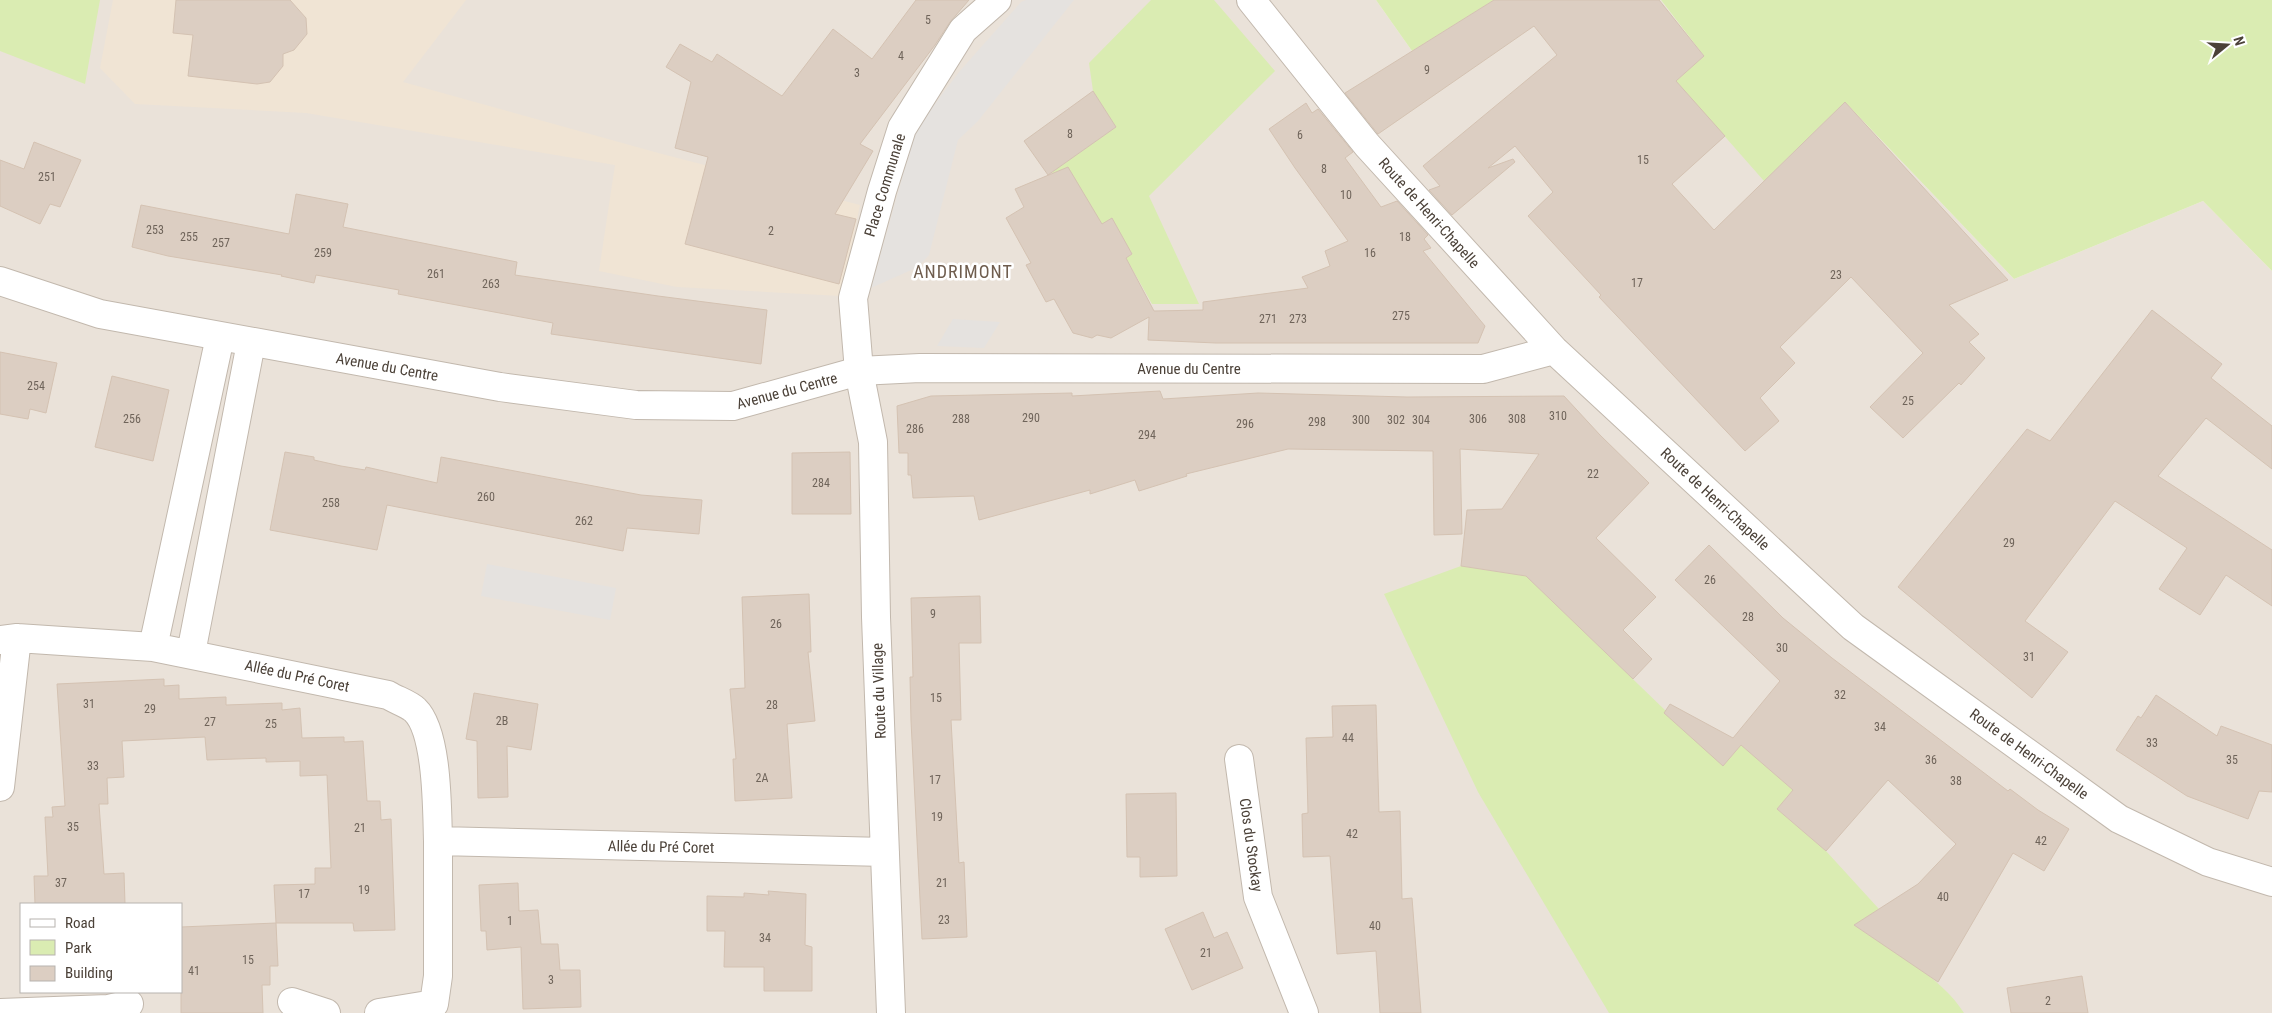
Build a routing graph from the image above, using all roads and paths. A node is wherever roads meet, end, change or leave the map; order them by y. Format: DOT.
graph roads {
  1 [pos="997,0"];
  2 [pos="1252,0"];
  3 [pos="0,281"];
  4 [pos="220,337"];
  5 [pos="251,343"];
  6 [pos="1554,350"];
  7 [pos="858,371"];
  8 [pos="9,639"];
  9 [pos="153,647"];
  10 [pos="191,653"];
  11 [pos="1239,759"];
  12 [pos="0,787"];
  13 [pos="438,842"];
  14 [pos="885,852"];
  15 [pos="2272,883"];
  16 [pos="292,1002"];
  17 [pos="129,1004"];
  18 [pos="0,1013"];
  19 [pos="326,1013"];
  20 [pos="379,1013"];
  21 [pos="892,1013"];
  22 [pos="1304,1013"];
  1 -- 7 [label="street, Place Communale"];
  2 -- 6 [label="street, Route de Henri-Chapelle"];
  3 -- 4 [label="street, Avenue du Centre"];
  4 -- 5 [label="street, Avenue du Centre"];
  4 -- 9 [label="street"];
  5 -- 7 [label="street, Avenue du Centre"];
  5 -- 10 [label="street"];
  6 -- 7 [label="street, Avenue du Centre"];
  6 -- 15 [label="street, Route de Henri-Chapelle"];
  7 -- 14 [label="street, Route du Village"];
  8 -- 9 [label="street, Allée du Pré Coret"];
  8 -- 12 [label="street, Allée du Pré Coret"];
  9 -- 10 [label="street, Allée du Pré Coret"];
  10 -- 13 [label="street, Allée du Pré Coret"];
  11 -- 22 [label="street, Clos du Stockay"];
  13 -- 14 [label="street, Allée du Pré Coret"];
  13 -- 20 [label="street, Allée du Pré Coret"];
  14 -- 21 [label="street, Route du Village"];
  16 -- 19 [label="street"];
  17 -- 18 [label="street"];
}
